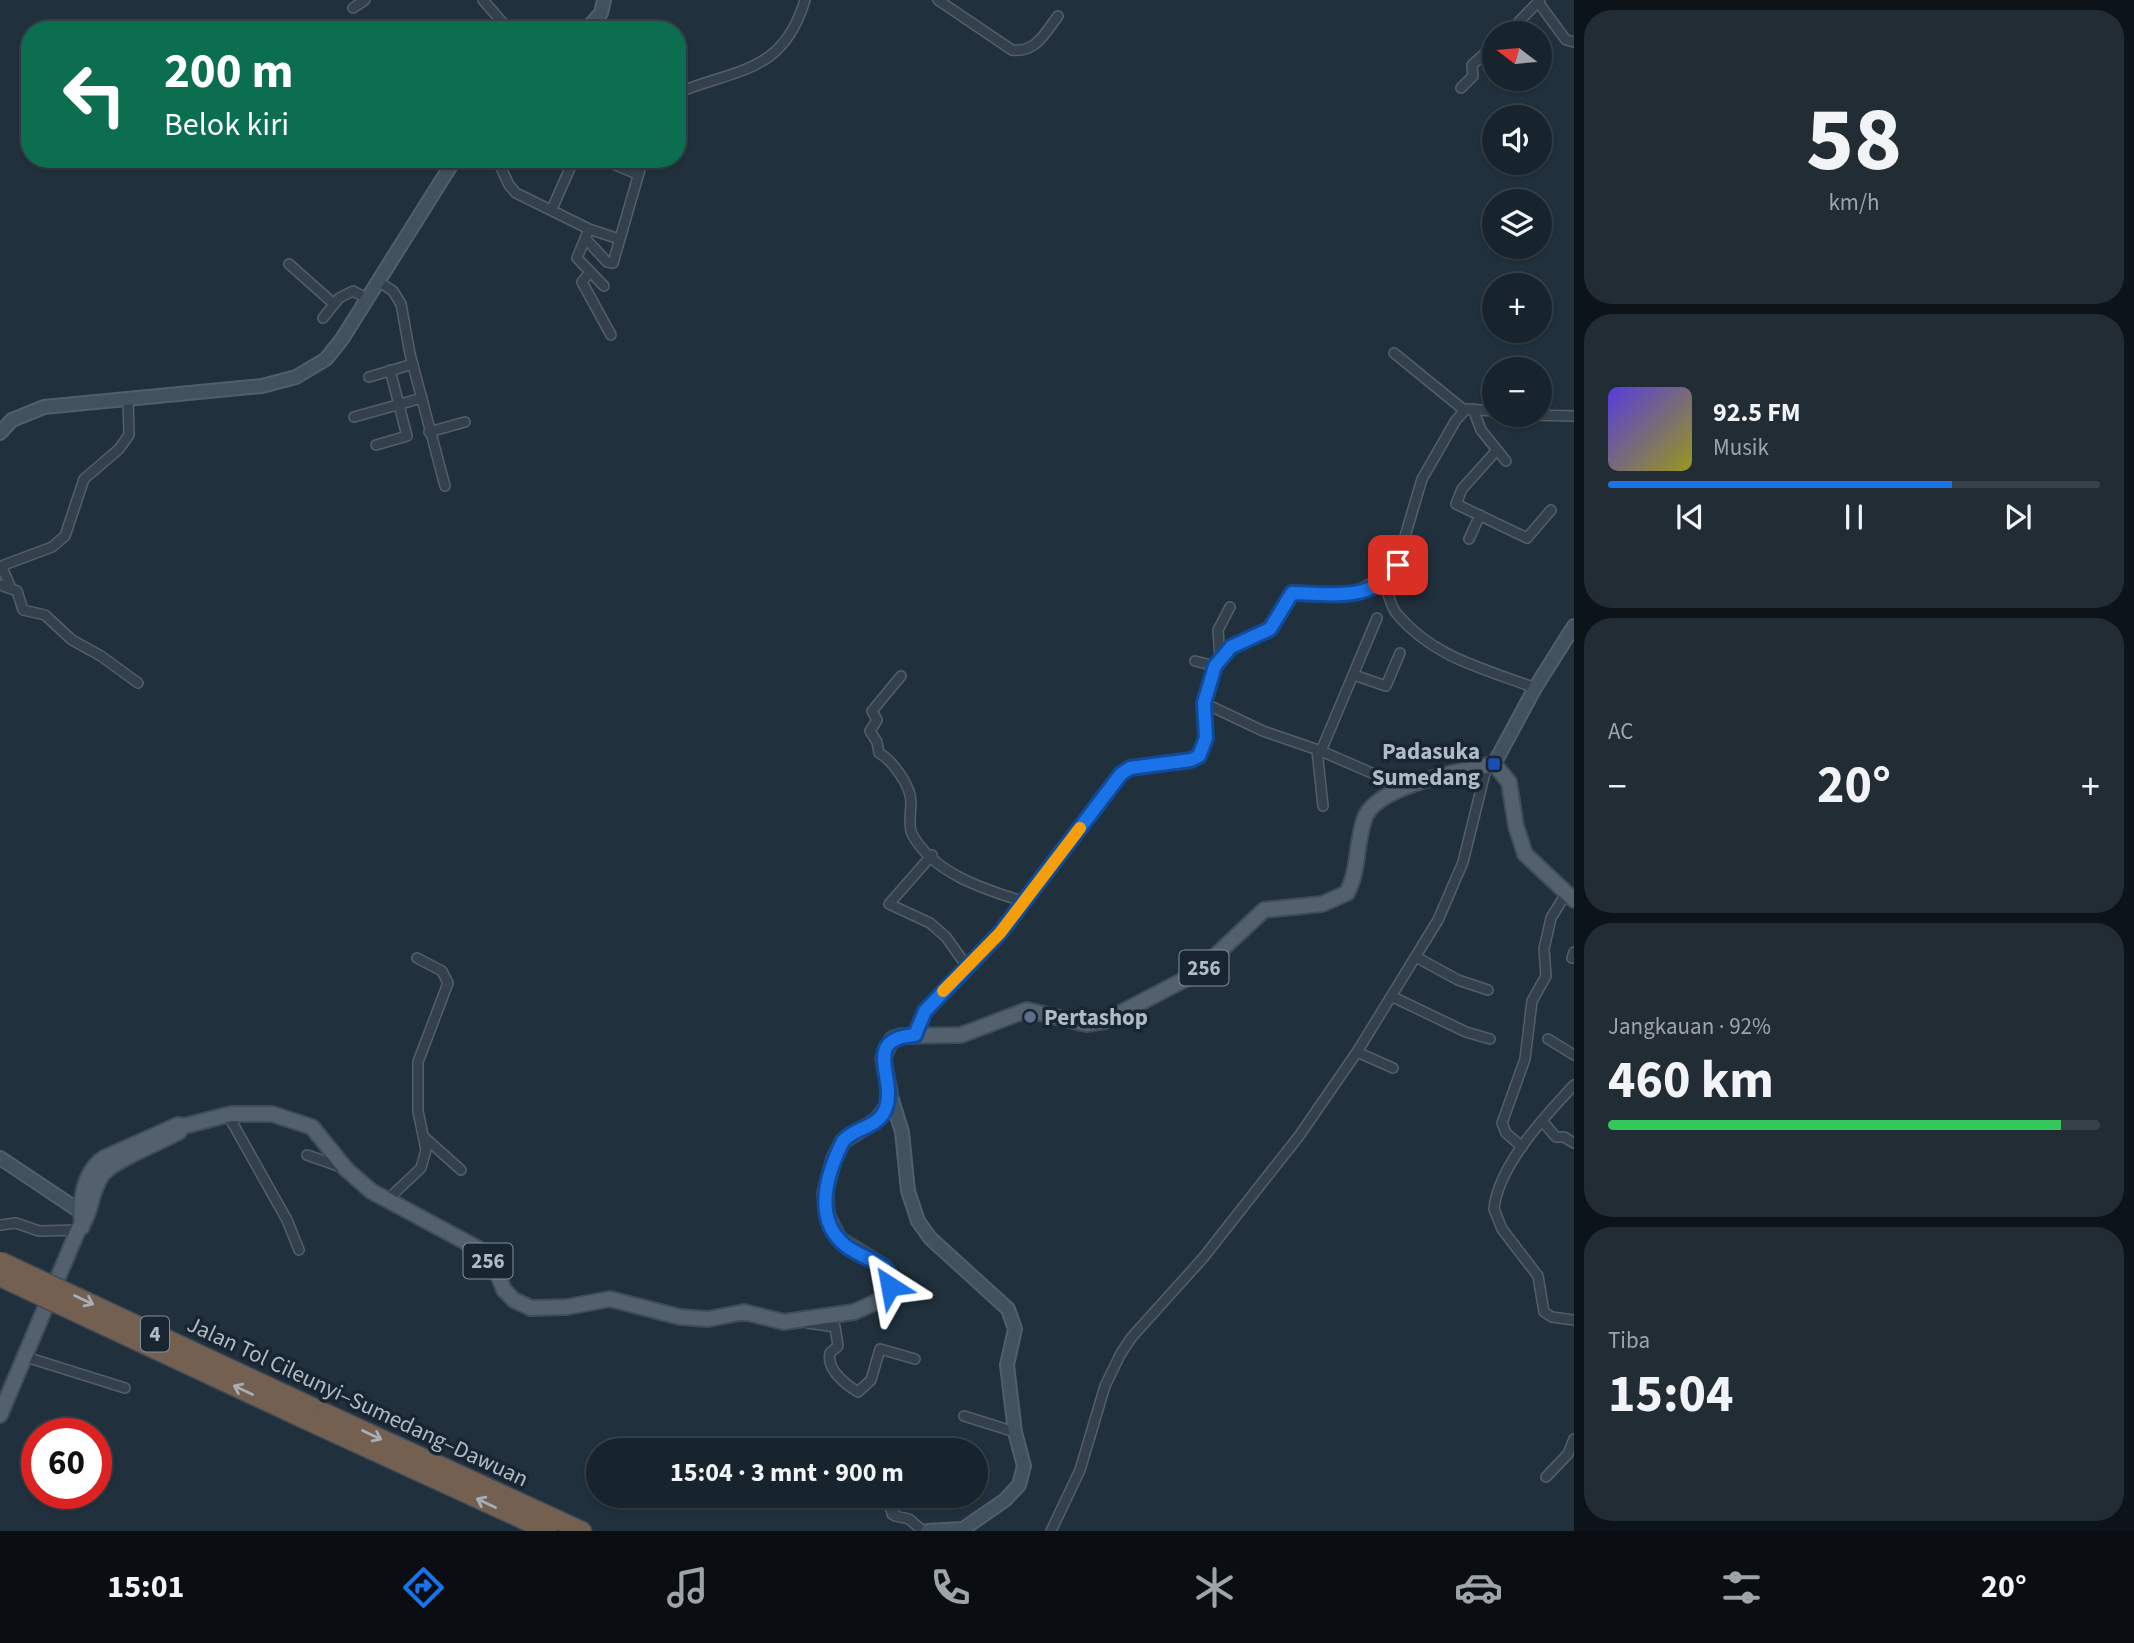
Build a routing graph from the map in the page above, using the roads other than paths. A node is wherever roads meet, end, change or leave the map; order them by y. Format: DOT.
graph roads {
  1 [pos="365,0"];
  2 [pos="483,0"];
  3 [pos="604,0"];
  4 [pos="805,0"];
  5 [pos="938,0"];
  6 [pos="1539,1"];
  7 [pos="353,8"];
  8 [pos="1058,16"];
  9 [pos="501,21"];
  10 [pos="594,21"];
  11 [pos="1520,21"];
  12 [pos="1574,42"];
  13 [pos="1482,56"];
  14 [pos="1461,89"];
  15 [pos="686,90"];
  16 [pos="449,168"];
  17 [pos="501,168"];
  18 [pos="570,168"];
  19 [pos="623,168"];
  20 [pos="639,168"];
  21 [pos="637,174"];
  22 [pos="552,209"];
  23 [pos="587,233"];
  24 [pos="619,239"];
  25 [pos="289,264"];
  26 [pos="590,272"];
  27 [pos="379,282"];
  28 [pos="604,286"];
  29 [pos="368,299"];
  30 [pos="334,304"];
  31 [pos="323,318"];
  32 [pos="611,335"];
  33 [pos="1394,353"];
  34 [pos="412,364"];
  35 [pos="390,370"];
  36 [pos="369,377"];
  37 [pos="128,398"];
  38 [pos="422,398"];
  39 [pos="400,402"];
  40 [pos="1469,409"];
  41 [pos="1482,410"];
  42 [pos="1552,415"];
  43 [pos="1574,416"];
  44 [pos="354,417"];
  45 [pos="465,422"];
  46 [pos="429,432"];
  47 [pos="0,433"];
  48 [pos="376,445"];
  49 [pos="1496,450"];
  50 [pos="1506,461"];
  51 [pos="444,486"];
  52 [pos="1551,510"];
  53 [pos="1480,515"];
  54 [pos="1469,539"];
  55 [pos="1381,580"];
  56 [pos="0,585"];
  57 [pos="11,588"];
  58 [pos="1230,607"];
  59 [pos="1377,618"];
  60 [pos="1574,626"];
  61 [pos="1400,653"];
  62 [pos="1195,660"];
  63 [pos="1217,662"];
  64 [pos="1354,675"];
  65 [pos="901,676"];
  66 [pos="138,683"];
  67 [pos="1535,688"];
  68 [pos="1204,703"];
  69 [pos="1319,750"];
  70 [pos="1491,764"];
  71 [pos="1399,790"];
  72 [pos="1323,806"];
  73 [pos="929,853"];
  74 [pos="1571,896"];
  75 [pos="1022,901"];
  76 [pos="1416,957"];
  77 [pos="416,958"];
  78 [pos="968,968"];
  79 [pos="1488,990"];
  80 [pos="1393,997"];
  81 [pos="915,1035"];
  82 [pos="1490,1039"];
  83 [pos="1548,1039"];
  84 [pos="1357,1052"];
  85 [pos="1574,1055"];
  86 [pos="1393,1068"];
  87 [pos="1574,1085"];
  88 [pos="890,1093"];
  89 [pos="228,1115"];
  90 [pos="881,1116"];
  91 [pos="1542,1121"];
  92 [pos="902,1132"];
  93 [pos="424,1136"];
  94 [pos="1574,1143"];
  95 [pos="1522,1147"];
  96 [pos="307,1155"];
  97 [pos="0,1157"];
  98 [pos="112,1161"];
  99 [pos="346,1169"];
  100 [pos="461,1170"];
  101 [pos="387,1200"];
  102 [pos="82,1222"];
  103 [pos="0,1225"];
  104 [pos="299,1250"];
  105 [pos="0,1261"];
  106 [pos="0,1277"];
  107 [pos="796,1320"];
  108 [pos="1574,1320"];
  109 [pos="26,1357"];
  110 [pos="915,1359"];
  111 [pos="125,1388"];
  112 [pos="307,1413"];
  113 [pos="0,1415"];
  114 [pos="964,1416"];
  115 [pos="1015,1432"];
  116 [pos="1574,1439"];
  117 [pos="1546,1478"];
  118 [pos="889,1508"];
  119 [pos="895,1508"];
  120 [pos="892,1514"];
  121 [pos="966,1530"];
  122 [pos="548,1531"];
  123 [pos="582,1531"];
  124 [pos="925,1531"];
  125 [pos="1051,1531"];
  1 -- 7 [label="street"];
  2 -- 9 [label="street"];
  3 -- 10 [label="main road"];
  4 -- 15 [label="street"];
  5 -- 8 [label="street"];
  6 -- 11 [label="street"];
  6 -- 12 [label="street"];
  13 -- 14 [label="street"];
  16 -- 27 [label="main road"];
  17 -- 22 [label="street"];
  18 -- 22 [label="street"];
  19 -- 21 [label="street"];
  20 -- 21 [label="street"];
  21 -- 24 [label="street"];
  22 -- 23 [label="street"];
  23 -- 24 [label="street"];
  23 -- 24 [label="street"];
  23 -- 26 [label="street"];
  25 -- 30 [label="street"];
  26 -- 28 [label="street"];
  26 -- 32 [label="street"];
  27 -- 29 [label="main road"];
  27 -- 34 [label="street"];
  29 -- 30 [label="street"];
  29 -- 37 [label="main road"];
  30 -- 31 [label="street"];
  33 -- 40 [label="street"];
  34 -- 35 [label="street"];
  34 -- 38 [label="street"];
  35 -- 36 [label="street"];
  35 -- 39 [label="street"];
  37 -- 47 [label="main road"];
  37 -- 57 [label="street"];
  38 -- 39 [label="street"];
  38 -- 46 [label="street"];
  39 -- 44 [label="street"];
  39 -- 48 [label="street"];
  40 -- 41 [label="street"];
  40 -- 49 [label="street"];
  40 -- 55 [label="street"];
  42 -- 43 [label="street"];
  45 -- 46 [label="street"];
  46 -- 51 [label="street"];
  49 -- 50 [label="street"];
  49 -- 53 [label="street"];
  52 -- 53 [label="street"];
  53 -- 54 [label="street"];
  55 -- 63 [label="street"];
  55 -- 67 [label="street"];
  56 -- 57 [label="street"];
  57 -- 66 [label="street"];
  58 -- 63 [label="street"];
  59 -- 64 [label="street"];
  60 -- 67 [label="main road"];
  61 -- 64 [label="street"];
  62 -- 63 [label="street"];
  63 -- 68 [label="street"];
  64 -- 69 [label="street"];
  65 -- 73 [label="street"];
  67 -- 70 [label="main road"];
  68 -- 69 [label="street"];
  68 -- 75 [label="street"];
  69 -- 71 [label="street"];
  69 -- 72 [label="street"];
  70 -- 71 [label="main road, 256"];
  70 -- 74 [label="main road"];
  70 -- 76 [label="street"];
  71 -- 81 [label="main road, 256"];
  73 -- 75 [label="street"];
  73 -- 78 [label="street"];
  74 -- 95 [label="street"];
  75 -- 78 [label="street"];
  76 -- 79 [label="street"];
  76 -- 80 [label="street"];
  77 -- 93 [label="street"];
  78 -- 81 [label="street"];
  80 -- 82 [label="street"];
  80 -- 84 [label="street"];
  81 -- 88 [label="main road, 256"];
  83 -- 85 [label="street"];
  84 -- 86 [label="street"];
  84 -- 125 [label="street"];
  87 -- 91 [label="street"];
  88 -- 90 [label="main road"];
  88 -- 92 [label="main road"];
  89 -- 98 [label="main road, 256"];
  89 -- 99 [label="main road, 256"];
  89 -- 104 [label="street"];
  90 -- 92 [label="main road"];
  90 -- 107 [label="main road, 256"];
  91 -- 94 [label="street"];
  91 -- 95 [label="street"];
  92 -- 115 [label="main road"];
  93 -- 100 [label="street"];
  93 -- 101 [label="street"];
  95 -- 108 [label="street"];
  96 -- 99 [label="street"];
  97 -- 102 [label="main road"];
  98 -- 102 [label="main road, 256"];
  98 -- 102 [label="main road, 256"];
  99 -- 101 [label="main road, 256"];
  101 -- 107 [label="main road, 256"];
  102 -- 103 [label="street"];
  102 -- 109 [label="main road, 256"];
  105 -- 112 [label="highway, Jalan Tol Cileunyi–Sumedang–Dawuan / 4, one-way, bridge"];
  112 -- 106 [label="highway, Jalan Tol Cileunyi–Sumedang–Dawuan / 4, one-way, bridge"];
  107 -- 110 [label="street"];
  109 -- 111 [label="street"];
  109 -- 113 [label="main road, 256"];
  122 -- 112 [label="highway, Jalan Tol Cileunyi–Sumedang–Dawuan / 4, one-way"];
  112 -- 123 [label="highway, Jalan Tol Cileunyi–Sumedang–Dawuan / 4, one-way"];
  114 -- 115 [label="street"];
  115 -- 121 [label="main road"];
  116 -- 117 [label="street"];
  118 -- 120 [label="street"];
  119 -- 120 [label="street"];
  120 -- 124 [label="street"];
  121 -- 124 [label="main road"];
}
